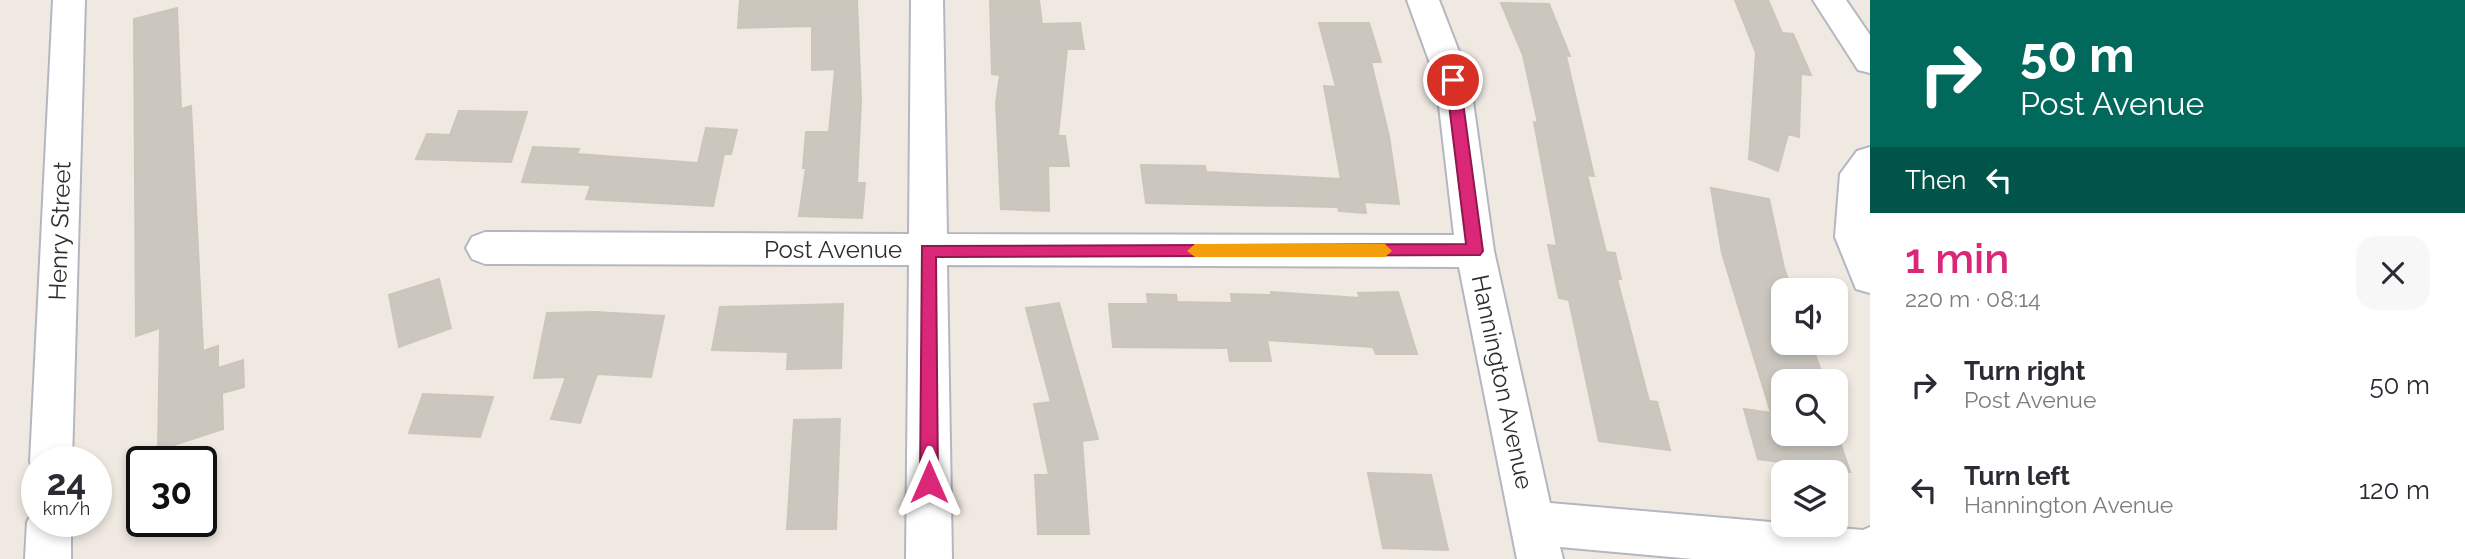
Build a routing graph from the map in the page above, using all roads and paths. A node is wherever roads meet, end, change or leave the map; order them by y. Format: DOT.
graph roads {
  1 [pos="69,0"];
  2 [pos="927,0"];
  3 [pos="1423,0"];
  4 [pos="1829,0"];
  5 [pos="1870,61"];
  6 [pos="1870,161"];
  7 [pos="485,248"];
  8 [pos="928,251"];
  9 [pos="1475,251"];
  10 [pos="1870,277"];
  11 [pos="52,446"];
  12 [pos="49,537"];
  13 [pos="1536,541"];
  14 [pos="1870,549"];
  15 [pos="48,559"];
  16 [pos="929,559"];
  1 -- 11 [label="street, Henry Street"];
  2 -- 8 [label="street"];
  3 -- 9 [label="street, Hannington Avenue"];
  4 -- 5 [label="street"];
  6 -- 10 [label="street"];
  7 -- 8 [label="street, Post Avenue"];
  8 -- 9 [label="street, Post Avenue"];
  8 -- 16 [label="street"];
  9 -- 13 [label="street, Hannington Avenue"];
  12 -- 15 [label="street"];
  13 -- 14 [label="street"];
}
